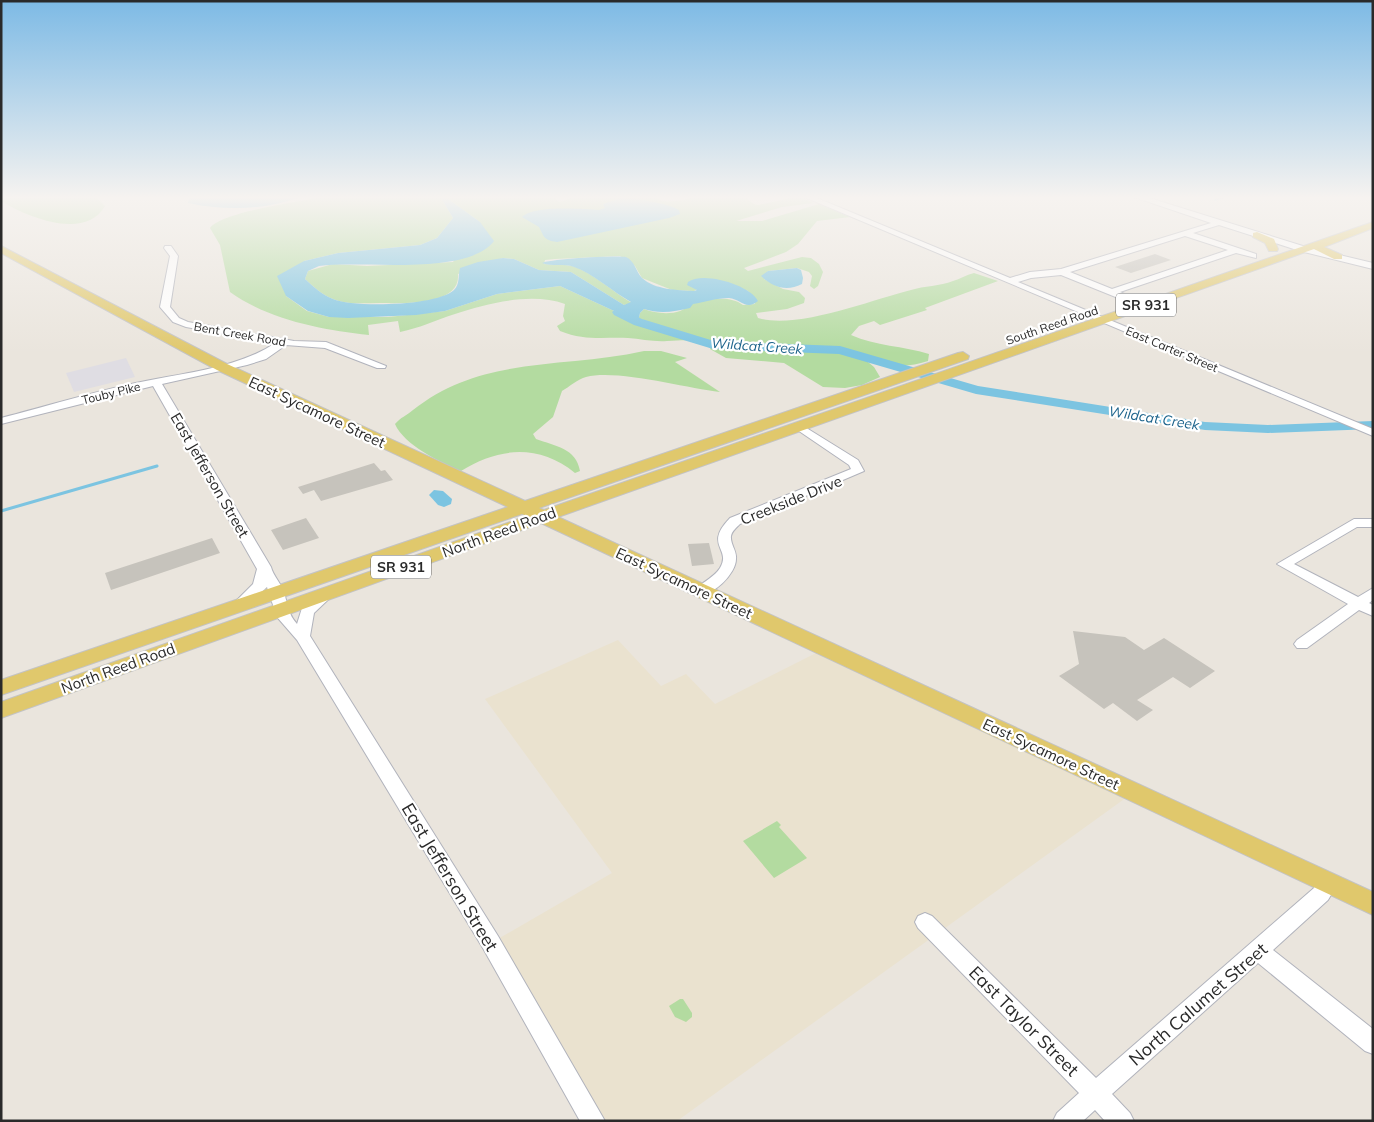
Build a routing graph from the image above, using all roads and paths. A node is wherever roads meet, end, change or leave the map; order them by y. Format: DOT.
graph roads {
  1 [pos="168,248"];
  2 [pos="931,248"];
  3 [pos="1137,248"];
  4 [pos="1232,248"];
  5 [pos="1318,248"];
  6 [pos="1,249"];
  7 [pos="1273,249"];
  8 [pos="1303,249"];
  9 [pos="1237,250"];
  10 [pos="1253,256"];
  11 [pos="1338,257"];
  12 [pos="1373,266"];
  13 [pos="1062,272"];
  14 [pos="1010,281"];
  15 [pos="1112,292"];
  16 [pos="1128,299"];
  17 [pos="1088,313"];
  18 [pos="1104,320"];
  19 [pos="280,341"];
  20 [pos="381,366"];
  21 [pos="222,367"];
  22 [pos="156,382"];
  23 [pos="1,421"];
  24 [pos="794,422"];
  25 [pos="1373,433"];
  26 [pos="522,508"];
  27 [pos="541,517"];
  28 [pos="1371,522"];
  29 [pos="264,567"];
  30 [pos="701,591"];
  31 [pos="277,592"];
  32 [pos="1373,592"];
  33 [pos="329,593"];
  34 [pos="1357,603"];
  35 [pos="239,606"];
  36 [pos="279,610"];
  37 [pos="1373,611"];
  38 [pos="302,636"];
  39 [pos="1302,644"];
  40 [pos="1,688"];
  41 [pos="1,710"];
  42 [pos="1328,883"];
  43 [pos="1373,904"];
  44 [pos="925,922"];
  45 [pos="1258,951"];
  46 [pos="1373,1044"];
  47 [pos="1096,1094"];
  48 [pos="593,1121"];
  49 [pos="1065,1121"];
  50 [pos="1122,1121"];
  1 -- 19 [label="street, Bent Creek Road"];
  2 -- 14 [label="street, East Carter Street"];
  3 -- 13 [label="street"];
  4 -- 9 [label="street"];
  5 -- 11 [label="main road"];
  6 -- 21 [label="main road, East Sycamore Street"];
  7 -- 10 [label="main road, South Reed Road / SR 931"];
  8 -- 11 [label="street"];
  8 -- 18 [label="main road, South Reed Road / SR 931"];
  9 -- 10 [label="street"];
  9 -- 15 [label="street"];
  10 -- 16 [label="main road, South Reed Road / SR 931"];
  11 -- 12 [label="street"];
  13 -- 14 [label="street"];
  13 -- 15 [label="street"];
  14 -- 17 [label="street, East Carter Street"];
  15 -- 16 [label="street"];
  16 -- 17 [label="main road, South Reed Road / SR 931"];
  17 -- 18 [label="street, East Carter Street"];
  17 -- 24 [label="main road, South Reed Road / SR 931"];
  18 -- 24 [label="main road, South Reed Road / SR 931"];
  18 -- 25 [label="street, East Carter Street"];
  19 -- 20 [label="street, Bent Creek Road"];
  19 -- 21 [label="street, Touby Pike"];
  21 -- 22 [label="street, Touby Pike"];
  21 -- 26 [label="main road, East Sycamore Street"];
  22 -- 23 [label="street, Touby Pike"];
  22 -- 29 [label="street, East Jefferson Street"];
  24 -- 26 [label="main road, North Reed Road / SR 931"];
  24 -- 27 [label="main road, North Reed Road / SR 931"];
  24 -- 30 [label="street, Creekside Drive"];
  26 -- 27 [label="main road, East Sycamore Street"];
  26 -- 31 [label="main road, North Reed Road / SR 931"];
  27 -- 30 [label="main road, East Sycamore Street"];
  27 -- 33 [label="main road, North Reed Road / SR 931"];
  28 -- 34 [label="street"];
  29 -- 31 [label="street, East Jefferson Street"];
  29 -- 35 [label="street"];
  30 -- 42 [label="main road, East Sycamore Street"];
  31 -- 35 [label="main road, North Reed Road / SR 931"];
  31 -- 36 [label="street, East Jefferson Street"];
  32 -- 34 [label="street"];
  33 -- 36 [label="main road, North Reed Road / SR 931"];
  33 -- 38 [label="street"];
  34 -- 37 [label="street"];
  34 -- 39 [label="street"];
  35 -- 40 [label="main road, North Reed Road / SR 931"];
  36 -- 38 [label="street, East Jefferson Street"];
  36 -- 41 [label="main road, North Reed Road / SR 931"];
  38 -- 48 [label="street, East Jefferson Street"];
  42 -- 43 [label="main road, East Sycamore Street"];
  42 -- 45 [label="street, North Calumet Street"];
  44 -- 47 [label="street, East Taylor Street"];
  45 -- 46 [label="street"];
  45 -- 47 [label="street, North Calumet Street"];
  47 -- 49 [label="street, North Calumet Street"];
  47 -- 50 [label="street, East Taylor Street"];
}
